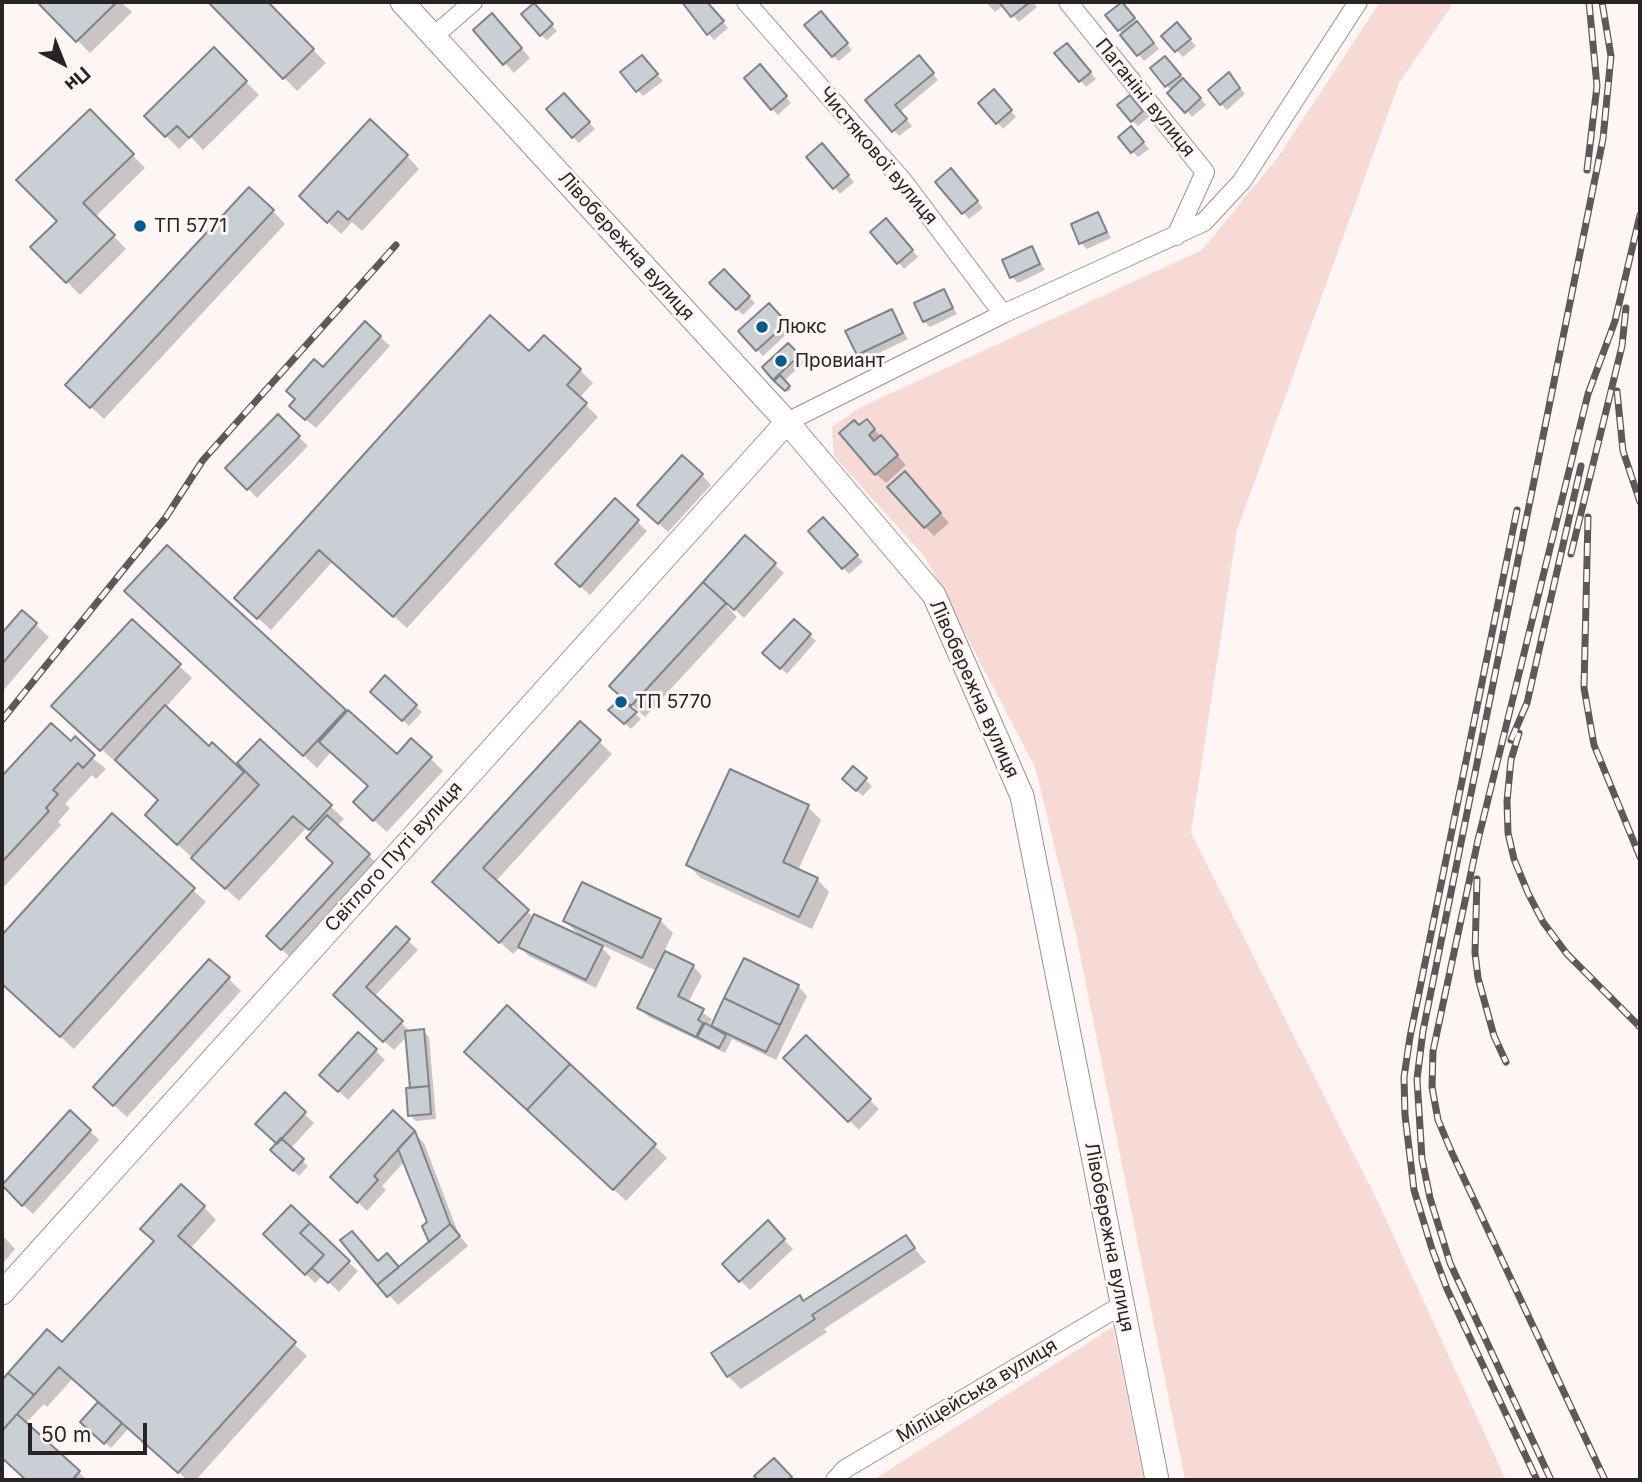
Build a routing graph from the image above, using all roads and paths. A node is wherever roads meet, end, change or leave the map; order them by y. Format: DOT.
graph roads {
  1 [pos="402,2"];
  2 [pos="473,2"];
  3 [pos="746,2"];
  4 [pos="1068,2"];
  5 [pos="1358,2"];
  6 [pos="434,36"];
  7 [pos="1176,236"];
  8 [pos="1003,314"];
  9 [pos="787,422"];
  10 [pos="2,1293"];
  11 [pos="1122,1305"];
  12 [pos="835,1480"];
  13 [pos="1157,1480"];
  1 -- 6 [label="main road, Лівобережна вулиця"];
  2 -- 6 [label="street"];
  3 -- 8 [label="street, Чистякової вулиця"];
  4 -- 7 [label="street, Паганіні вулиця"];
  5 -- 7 [label="street"];
  6 -- 9 [label="main road, Лівобережна вулиця"];
  7 -- 8 [label="street"];
  8 -- 9 [label="street"];
  9 -- 10 [label="main road, Світлого Путі вулиця"];
  9 -- 11 [label="main road, Лівобережна вулиця"];
  11 -- 12 [label="street, Міліцейська вулиця"];
  11 -- 13 [label="main road, Лівобережна вулиця"];
}
